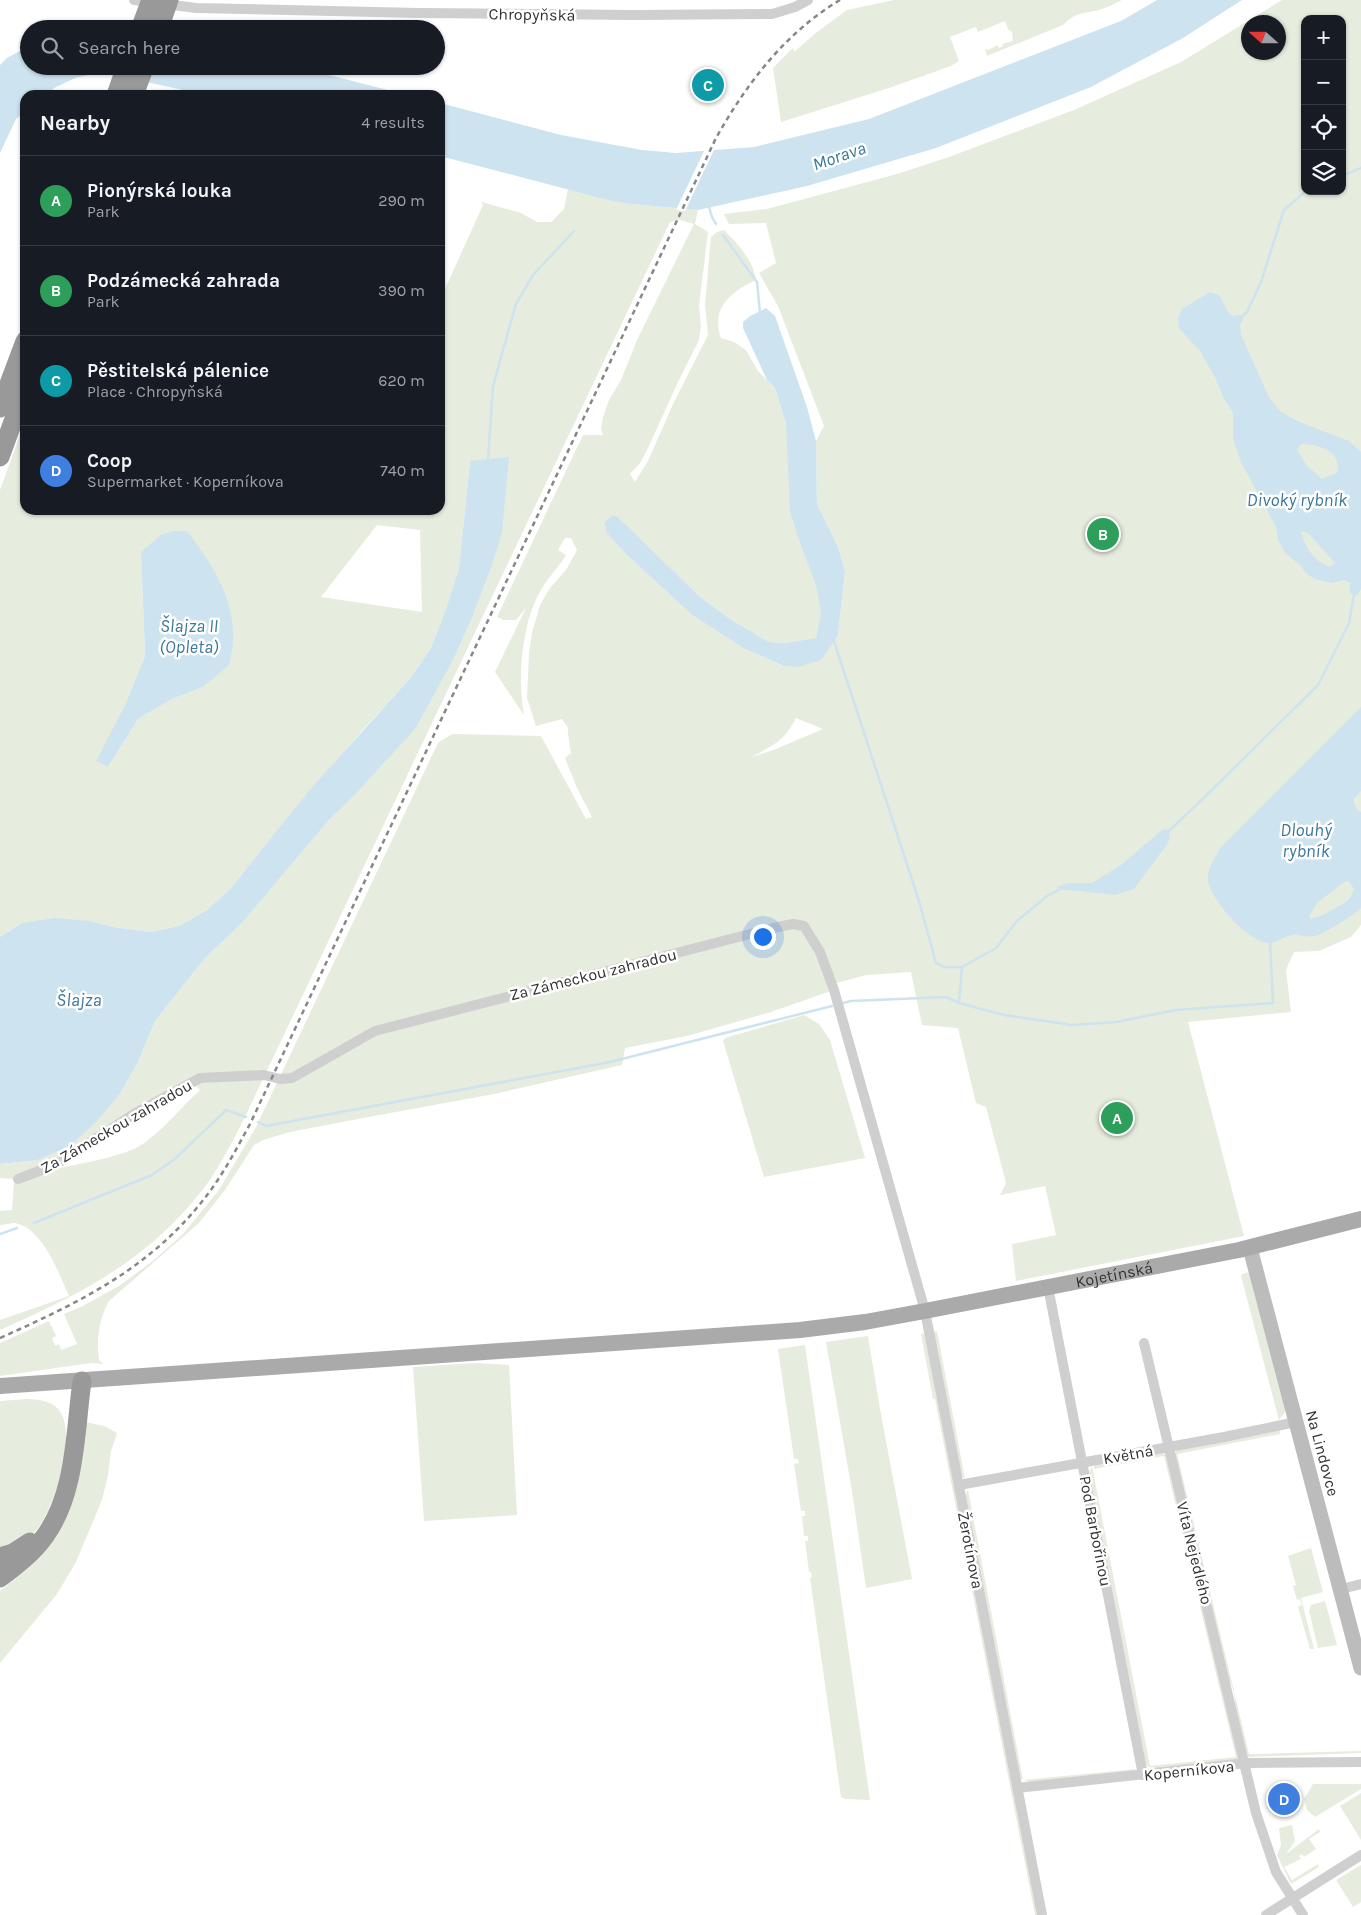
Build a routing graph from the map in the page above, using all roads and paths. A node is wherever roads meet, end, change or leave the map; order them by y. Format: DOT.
graph roads {
  1 [pos="134,0"];
  2 [pos="151,0"];
  3 [pos="169,0"];
  4 [pos="808,0"];
  5 [pos="143,20"];
  6 [pos="162,20"];
  7 [pos="123,75"];
  8 [pos="142,75"];
  9 [pos="118,90"];
  10 [pos="136,90"];
  11 [pos="20,354"];
  12 [pos="20,403"];
  13 [pos="0,408"];
  14 [pos="0,457"];
  15 [pos="18,1179"];
  16 [pos="1361,1219"];
  17 [pos="1250,1248"];
  18 [pos="1048,1288"];
  19 [pos="925,1311"];
  20 [pos="1144,1343"];
  21 [pos="82,1381"];
  22 [pos="0,1386"];
  23 [pos="1296,1422"];
  24 [pos="1169,1447"];
  25 [pos="1083,1463"];
  26 [pos="959,1486"];
  27 [pos="56,1514"];
  28 [pos="0,1557"];
  29 [pos="0,1578"];
  30 [pos="1361,1584"];
  31 [pos="1341,1589"];
  32 [pos="1361,1668"];
  33 [pos="1361,1762"];
  34 [pos="1246,1764"];
  35 [pos="1144,1775"];
  36 [pos="1017,1788"];
  37 [pos="1361,1855"];
  38 [pos="1292,1899"];
  39 [pos="1042,1915"];
  40 [pos="1266,1915"];
  41 [pos="1303,1915"];
  1 -- 4 [label="street, Chropyňská"];
  2 -- 5 [label="highway, bridge"];
  3 -- 6 [label="highway, bridge"];
  7 -- 9 [label="highway"];
  8 -- 10 [label="highway"];
  11 -- 13 [label="highway"];
  12 -- 14 [label="highway"];
  15 -- 19 [label="street, Za Zámeckou zahradou"];
  16 -- 17 [label="main road, Kojetínská"];
  17 -- 18 [label="main road, Kojetínská"];
  17 -- 23 [label="main road, Na Lindovce"];
  18 -- 19 [label="main road, Kojetínská"];
  18 -- 25 [label="street, Pod Barbořinou"];
  19 -- 21 [label="main road, Kojetínská"];
  19 -- 26 [label="street, Žerotínova"];
  20 -- 24 [label="street, Víta Nejedlého"];
  21 -- 22 [label="main road, Kojetínská"];
  21 -- 27 [label="highway"];
  23 -- 24 [label="street, Květná"];
  23 -- 31 [label="main road, Na Lindovce"];
  24 -- 25 [label="street, Květná"];
  24 -- 34 [label="street, Víta Nejedlého"];
  25 -- 26 [label="street, Květná"];
  25 -- 35 [label="street, Pod Barbořinou"];
  26 -- 36 [label="street, Žerotínova"];
  27 -- 28 [label="highway"];
  27 -- 29 [label="highway"];
  30 -- 31 [label="street"];
  31 -- 32 [label="main road, Na Lindovce"];
  33 -- 34 [label="street, Koperníkova"];
  34 -- 35 [label="street, Koperníkova"];
  34 -- 38 [label="street, Víta Nejedlého"];
  35 -- 36 [label="street, Koperníkova"];
  36 -- 39 [label="street, Žerotínova"];
  37 -- 38 [label="street"];
  38 -- 40 [label="street"];
  38 -- 41 [label="street, Víta Nejedlého"];
}
